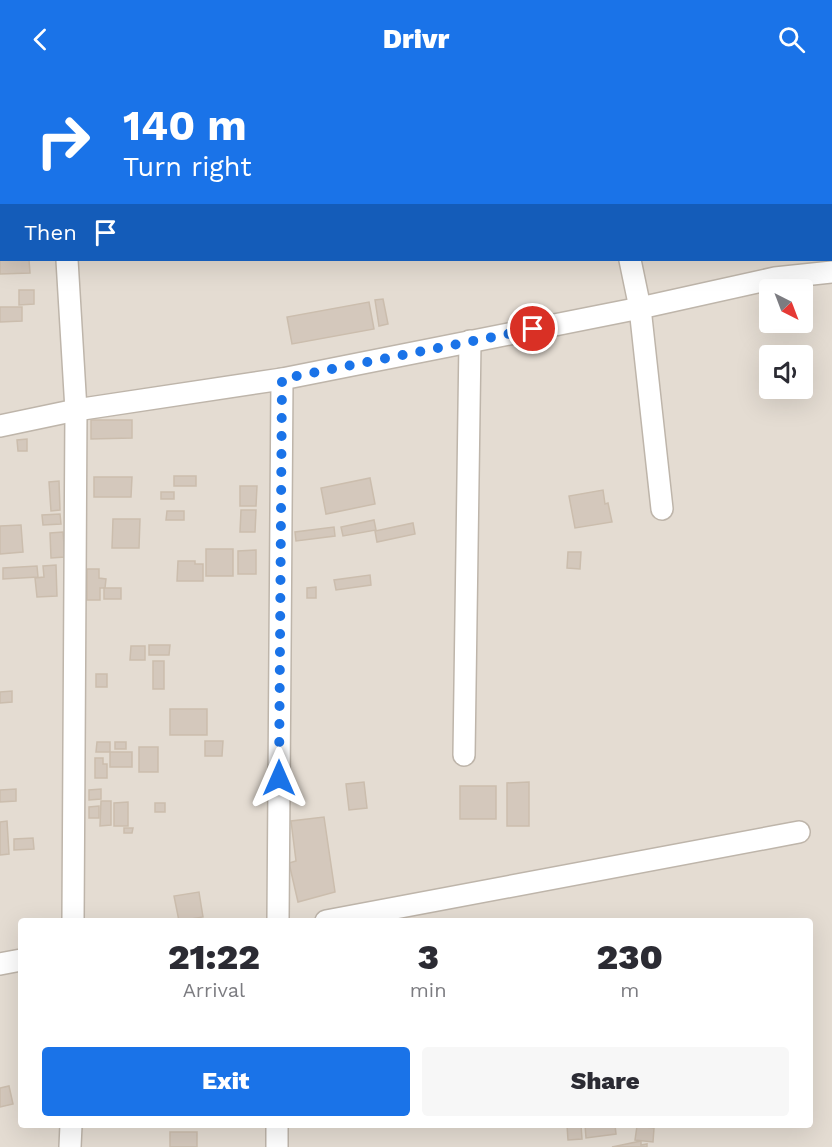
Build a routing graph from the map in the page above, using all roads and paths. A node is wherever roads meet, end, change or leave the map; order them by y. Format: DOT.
graph roads {
  1 [pos="67,261"];
  2 [pos="630,261"];
  3 [pos="832,272"];
  4 [pos="639,308"];
  5 [pos="470,342"];
  6 [pos="282,379"];
  7 [pos="76,410"];
  8 [pos="0,426"];
  9 [pos="662,509"];
  10 [pos="464,755"];
  11 [pos="799,832"];
  12 [pos="73,918"];
  13 [pos="278,918"];
  14 [pos="342,918"];
  15 [pos="18,961"];
  16 [pos="0,964"];
  17 [pos="70,1128"];
  18 [pos="277,1128"];
  19 [pos="70,1147"];
  20 [pos="277,1147"];
  1 -- 7 [label="street"];
  2 -- 4 [label="street"];
  3 -- 4 [label="street"];
  4 -- 5 [label="street"];
  4 -- 9 [label="street"];
  5 -- 6 [label="street"];
  5 -- 10 [label="street"];
  6 -- 7 [label="street"];
  6 -- 13 [label="street"];
  7 -- 8 [label="street"];
  7 -- 12 [label="street"];
  11 -- 14 [label="street"];
  15 -- 16 [label="street"];
  17 -- 19 [label="street"];
  18 -- 20 [label="street"];
}
